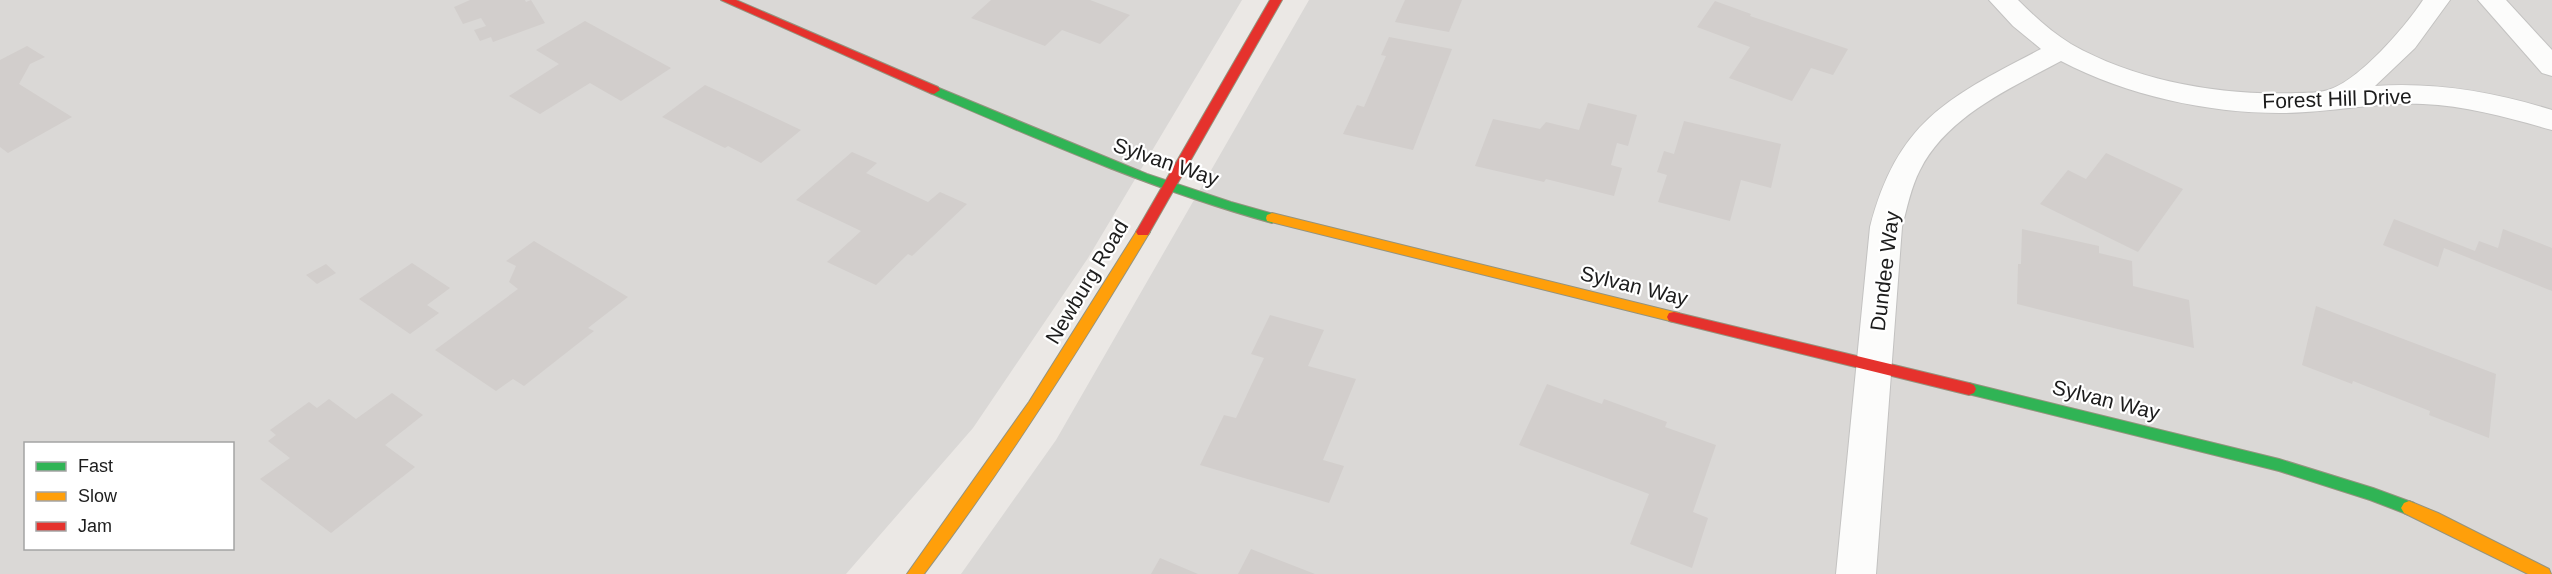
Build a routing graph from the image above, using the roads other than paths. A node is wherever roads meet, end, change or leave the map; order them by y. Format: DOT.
graph roads {
  1 [pos="727,0"];
  2 [pos="1276,0"];
  3 [pos="2002,0"];
  4 [pos="2437,0"];
  5 [pos="2491,0"];
  6 [pos="2061,50"];
  7 [pos="2552,67"];
  8 [pos="2339,97"];
  9 [pos="2552,120"];
  10 [pos="1170,188"];
  11 [pos="1874,367"];
  12 [pos="915,574"];
  13 [pos="1856,574"];
  14 [pos="2543,574"];
  1 -- 10 [label="street, Sylvan Way"];
  2 -- 10 [label="street, Newburg Road"];
  3 -- 6 [label="street, Forest Hill Drive"];
  4 -- 8 [label="street"];
  5 -- 7 [label="street"];
  6 -- 8 [label="street, Forest Hill Drive"];
  6 -- 11 [label="street, Dundee Way"];
  8 -- 9 [label="street, Forest Hill Drive"];
  10 -- 11 [label="street, Sylvan Way"];
  10 -- 12 [label="street, Newburg Road"];
  11 -- 13 [label="street, Dundee Way"];
  11 -- 14 [label="street, Sylvan Way"];
}
